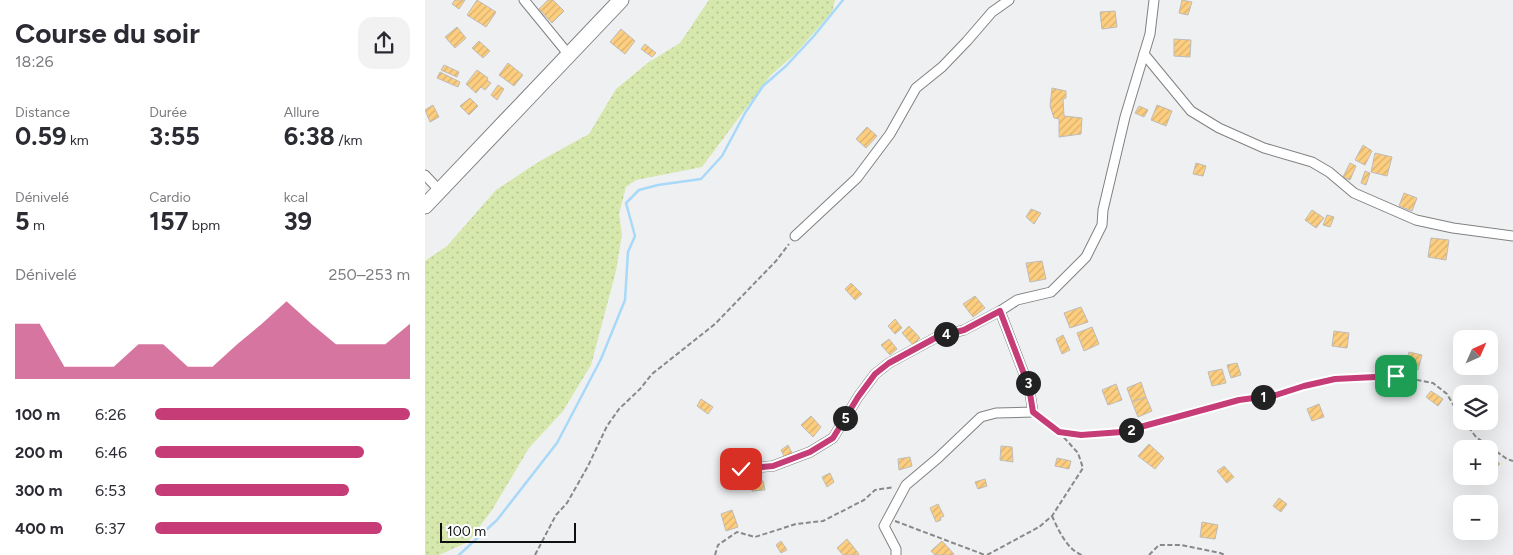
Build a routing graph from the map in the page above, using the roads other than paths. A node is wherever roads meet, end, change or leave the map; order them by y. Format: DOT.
graph roads {
  1 [pos="524,0"];
  2 [pos="621,0"];
  3 [pos="1009,0"];
  4 [pos="1154,0"];
  5 [pos="1144,54"];
  6 [pos="569,55"];
  7 [pos="425,175"];
  8 [pos="440,191"];
  9 [pos="425,206"];
  10 [pos="795,236"];
  11 [pos="1513,236"];
  12 [pos="1000,311"];
  13 [pos="741,469"];
  14 [pos="896,555"];
  1 -- 6 [label="street"];
  2 -- 6 [label="highway"];
  3 -- 10 [label="street"];
  4 -- 5 [label="street"];
  5 -- 11 [label="street"];
  5 -- 12 [label="street"];
  6 -- 8 [label="highway"];
  7 -- 8 [label="street"];
  8 -- 9 [label="highway"];
  12 -- 13 [label="street"];
  12 -- 14 [label="street"];
}
